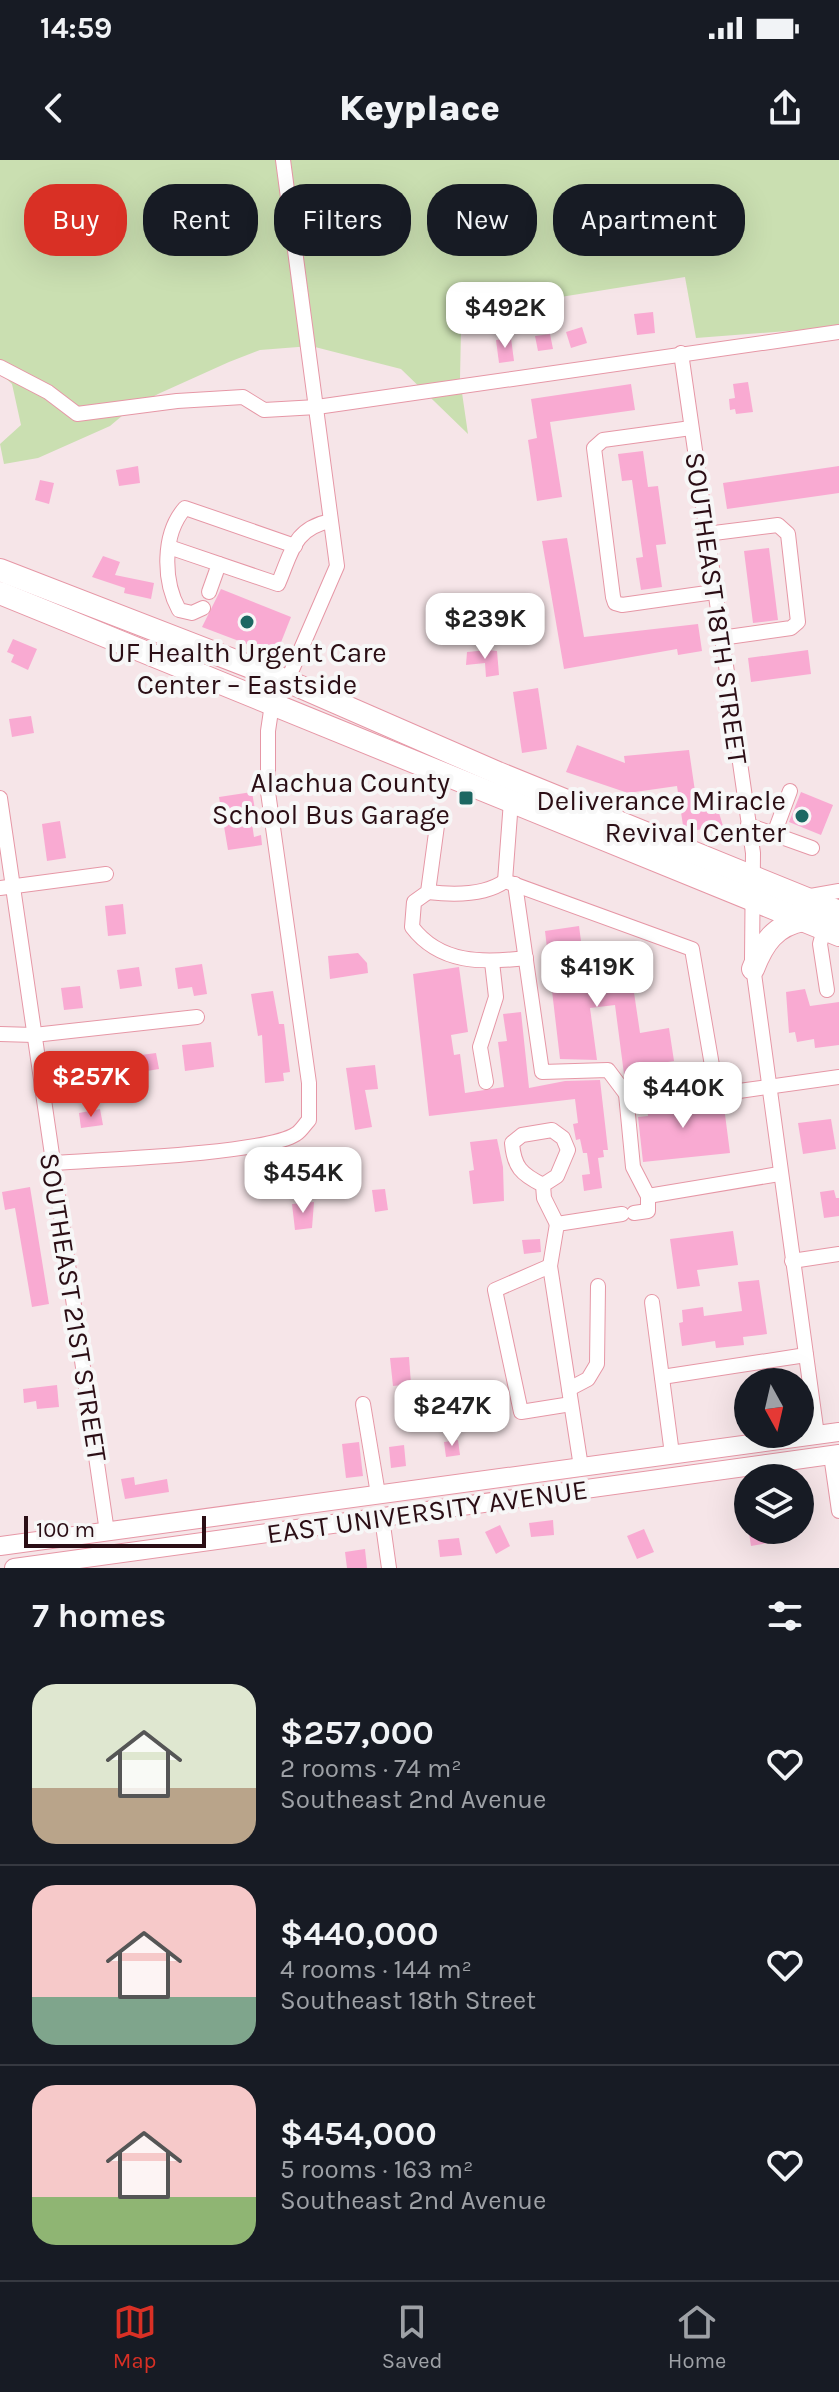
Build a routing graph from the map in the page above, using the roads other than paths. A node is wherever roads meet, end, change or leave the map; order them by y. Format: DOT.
graph roads {
  1 [pos="283,160"];
  2 [pos="839,332"];
  3 [pos="681,353"];
  4 [pos="0,367"];
  5 [pos="317,407"];
  6 [pos="691,428"];
  7 [pos="330,521"];
  8 [pos="706,534"];
  9 [pos="295,546"];
  10 [pos="169,547"];
  11 [pos="219,564"];
  12 [pos="0,570"];
  13 [pos="209,592"];
  14 [pos="714,592"];
  15 [pos="0,593"];
  16 [pos="203,608"];
  17 [pos="721,638"];
  18 [pos="287,681"];
  19 [pos="272,704"];
  20 [pos="790,791"];
  21 [pos="0,798"];
  22 [pos="511,801"];
  23 [pos="438,818"];
  24 [pos="748,825"];
  25 [pos="774,834"];
  26 [pos="812,848"];
  27 [pos="106,874"];
  28 [pos="510,882"];
  29 [pos="6,887"];
  30 [pos="754,889"];
  31 [pos="839,891"];
  32 [pos="428,892"];
  33 [pos="802,897"];
  34 [pos="826,924"];
  35 [pos="526,958"];
  36 [pos="492,962"];
  37 [pos="753,969"];
  38 [pos="827,990"];
  39 [pos="197,1017"];
  40 [pos="0,1034"];
  41 [pos="34,1035"];
  42 [pos="839,1077"];
  43 [pos="486,1082"];
  44 [pos="715,1083"];
  45 [pos="767,1087"];
  46 [pos="626,1094"];
  47 [pos="52,1163"];
  48 [pos="779,1174"];
  49 [pos="543,1185"];
  50 [pos="648,1196"];
  51 [pos="557,1224"];
  52 [pos="839,1254"];
  53 [pos="792,1261"];
  54 [pos="550,1266"];
  55 [pos="598,1286"];
  56 [pos="652,1302"];
  57 [pos="806,1355"];
  58 [pos="662,1377"];
  59 [pos="570,1397"];
  60 [pos="363,1404"];
  61 [pos="839,1432"];
  62 [pos="817,1435"];
  63 [pos="672,1454"];
  64 [pos="835,1455"];
  65 [pos="581,1467"];
  66 [pos="586,1489"];
  67 [pos="378,1494"];
  68 [pos="839,1511"];
  69 [pos="382,1518"];
  70 [pos="107,1532"];
  71 [pos="4,1546"];
  72 [pos="104,1556"];
  73 [pos="14,1568"];
  74 [pos="389,1568"];
  1 -- 5 [label="street"];
  2 -- 3 [label="street"];
  3 -- 5 [label="street"];
  3 -- 6 [label="street, SOUTHEAST 18TH STREET"];
  4 -- 5 [label="street"];
  5 -- 7 [label="street"];
  6 -- 8 [label="street, SOUTHEAST 18TH STREET"];
  6 -- 14 [label="street"];
  7 -- 9 [label="street"];
  7 -- 18 [label="street"];
  8 -- 14 [label="street, SOUTHEAST 18TH STREET"];
  8 -- 17 [label="street"];
  9 -- 10 [label="street"];
  9 -- 11 [label="street"];
  10 -- 11 [label="street"];
  10 -- 16 [label="street"];
  11 -- 13 [label="street"];
  12 -- 18 [label="highway"];
  14 -- 17 [label="street, SOUTHEAST 18TH STREET"];
  15 -- 19 [label="highway"];
  17 -- 24 [label="street, SOUTHEAST 18TH STREET"];
  18 -- 19 [label="street"];
  18 -- 30 [label="highway"];
  19 -- 22 [label="highway"];
  19 -- 47 [label="street"];
  20 -- 25 [label="street"];
  21 -- 29 [label="street, SOUTHEAST 21ST STREET"];
  22 -- 28 [label="street"];
  22 -- 30 [label="highway"];
  23 -- 32 [label="street"];
  24 -- 25 [label="street"];
  24 -- 30 [label="street, SOUTHEAST 18TH STREET"];
  25 -- 26 [label="street"];
  27 -- 29 [label="street"];
  28 -- 32 [label="street"];
  28 -- 35 [label="street"];
  28 -- 44 [label="street"];
  29 -- 41 [label="street, SOUTHEAST 21ST STREET"];
  30 -- 33 [label="highway"];
  30 -- 34 [label="highway"];
  30 -- 37 [label="street, SOUTHEAST 18TH STREET"];
  31 -- 33 [label="street"];
  32 -- 36 [label="street"];
  33 -- 34 [label="highway"];
  34 -- 37 [label="highway"];
  34 -- 38 [label="street"];
  35 -- 36 [label="street"];
  35 -- 46 [label="street"];
  36 -- 43 [label="street"];
  37 -- 45 [label="street, SOUTHEAST 18TH STREET"];
  39 -- 41 [label="street"];
  40 -- 41 [label="street"];
  41 -- 47 [label="street, SOUTHEAST 21ST STREET"];
  42 -- 45 [label="street"];
  44 -- 45 [label="street"];
  44 -- 46 [label="street"];
  45 -- 48 [label="street, SOUTHEAST 18TH STREET"];
  46 -- 50 [label="street"];
  47 -- 70 [label="street, SOUTHEAST 21ST STREET"];
  48 -- 50 [label="street"];
  48 -- 53 [label="street, SOUTHEAST 18TH STREET"];
  49 -- 51 [label="street"];
  50 -- 51 [label="street"];
  51 -- 54 [label="street"];
  52 -- 53 [label="street"];
  53 -- 57 [label="street, SOUTHEAST 18TH STREET"];
  54 -- 59 [label="street"];
  54 -- 59 [label="street"];
  55 -- 59 [label="street"];
  56 -- 58 [label="street"];
  57 -- 58 [label="street"];
  57 -- 62 [label="street, SOUTHEAST 18TH STREET"];
  58 -- 63 [label="street"];
  59 -- 65 [label="street"];
  60 -- 67 [label="street"];
  61 -- 62 [label="main road, EAST UNIVERSITY AVENUE"];
  62 -- 63 [label="main road, EAST UNIVERSITY AVENUE"];
  62 -- 64 [label="main road"];
  63 -- 65 [label="main road, EAST UNIVERSITY AVENUE"];
  64 -- 66 [label="main road, EAST UNIVERSITY AVENUE"];
  64 -- 68 [label="street"];
  65 -- 66 [label="main road"];
  65 -- 67 [label="main road, EAST UNIVERSITY AVENUE"];
  66 -- 69 [label="main road, EAST UNIVERSITY AVENUE"];
  67 -- 69 [label="main road"];
  67 -- 70 [label="main road, EAST UNIVERSITY AVENUE"];
  69 -- 72 [label="main road, EAST UNIVERSITY AVENUE"];
  69 -- 74 [label="street"];
  70 -- 71 [label="main road, EAST UNIVERSITY AVENUE"];
  70 -- 72 [label="main road"];
  71 -- 73 [label="main road"];
  72 -- 73 [label="main road, EAST UNIVERSITY AVENUE"];
}
